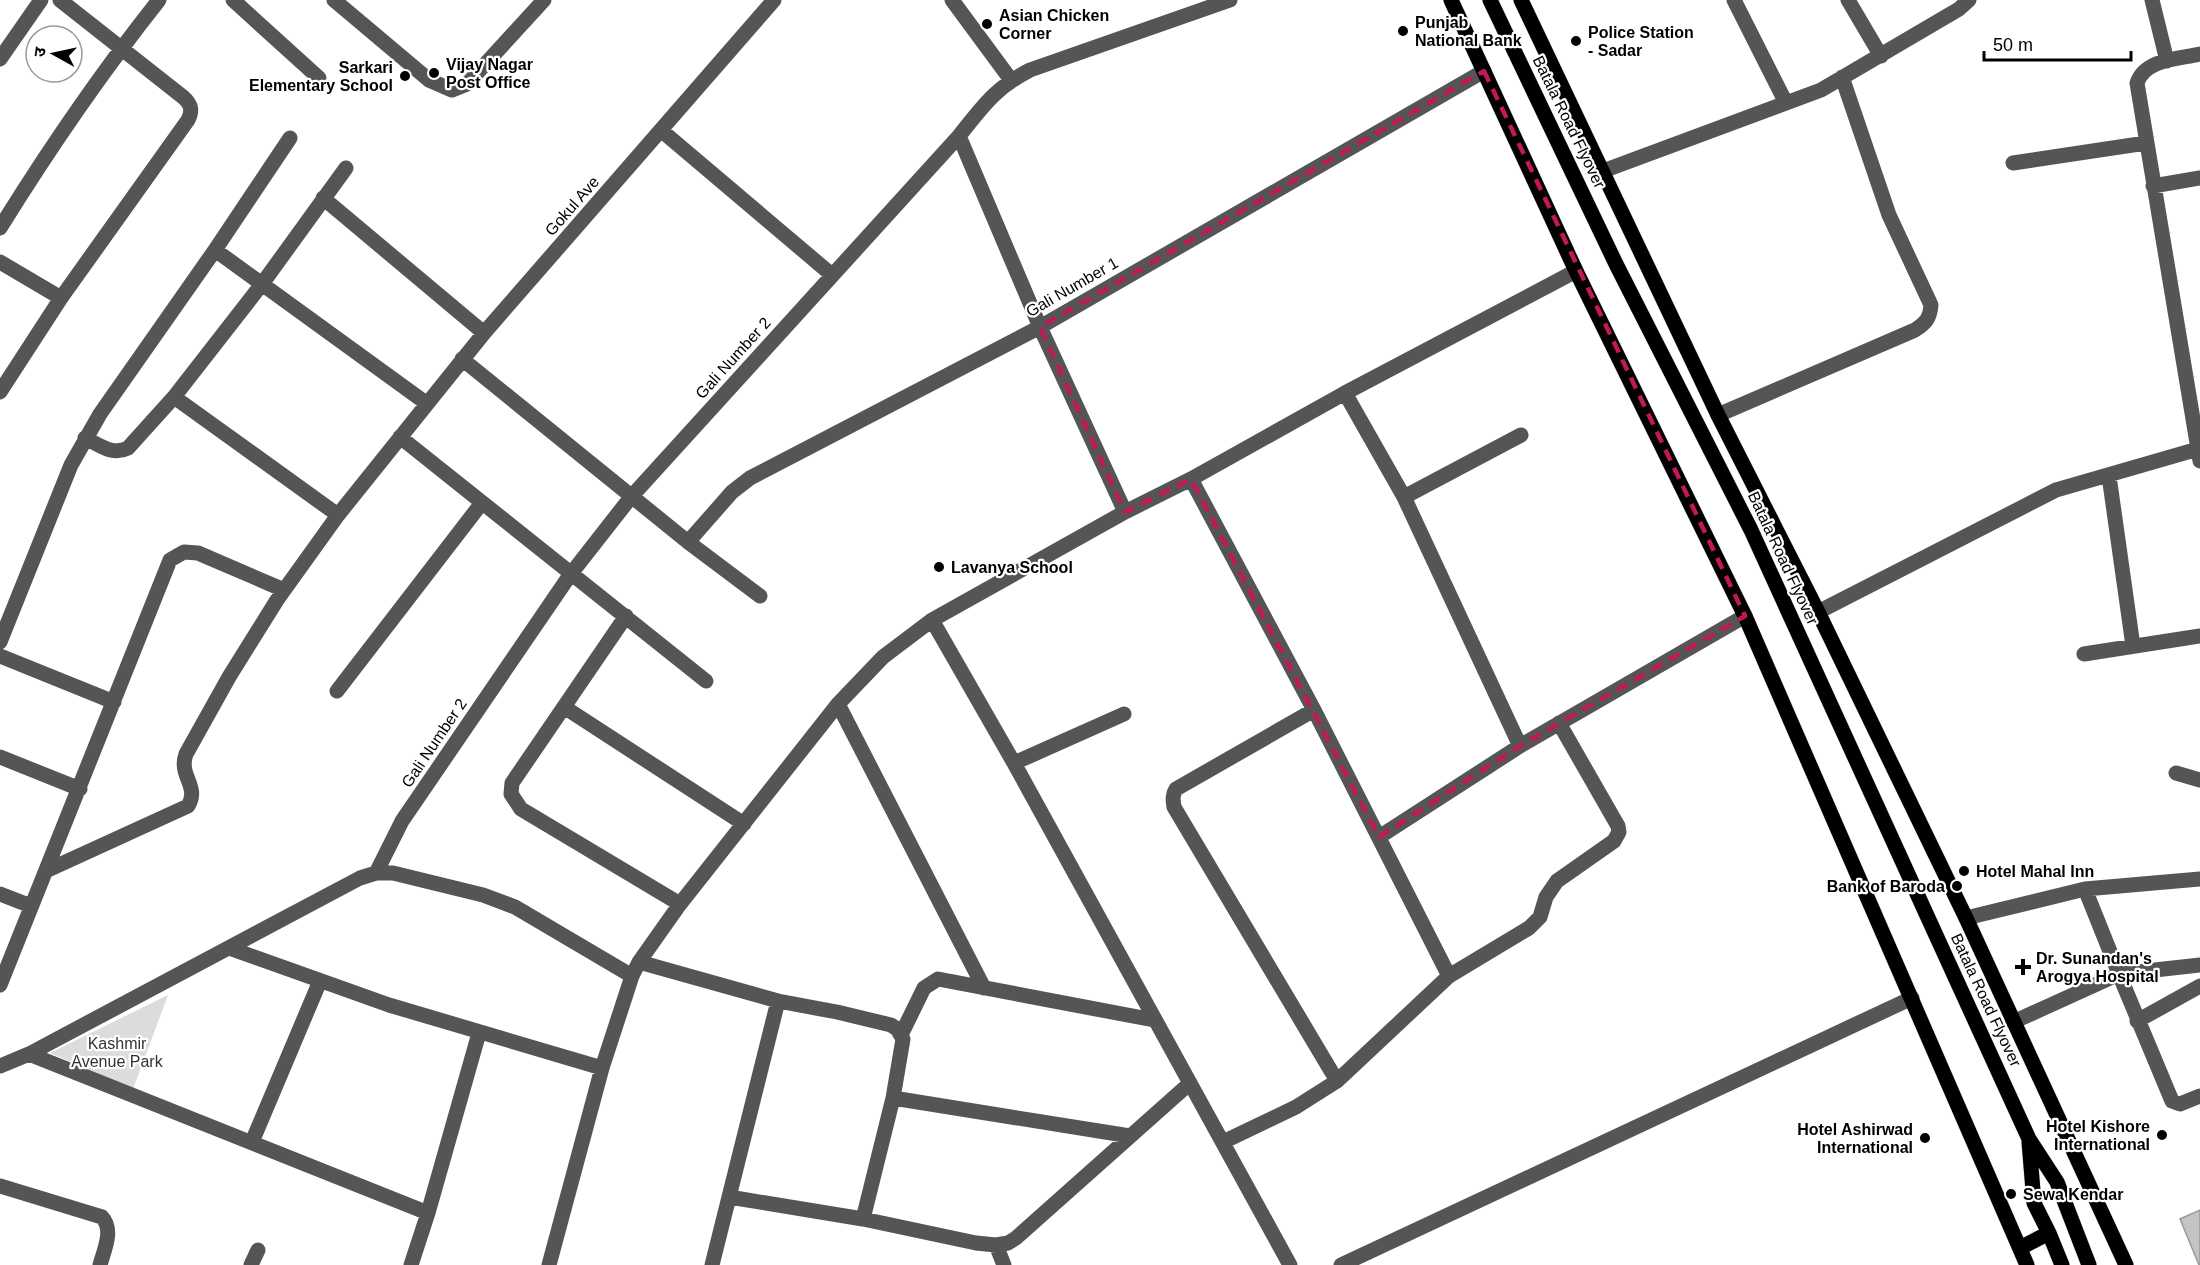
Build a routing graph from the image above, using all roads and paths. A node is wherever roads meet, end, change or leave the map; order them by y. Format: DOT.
graph roads {
  1 [pos="41,0"];
  2 [pos="60,0"];
  3 [pos="159,0"];
  4 [pos="233,0"];
  5 [pos="334,0"];
  6 [pos="544,0"];
  7 [pos="774,0"];
  8 [pos="952,0"];
  9 [pos="1230,0"];
  10 [pos="1451,0"];
  11 [pos="1490,0"];
  12 [pos="1521,0"];
  13 [pos="1734,0"];
  14 [pos="1848,0"];
  15 [pos="1969,0"];
  16 [pos="2152,0"];
  17 [pos="1208,3"];
  18 [pos="120,49"];
  19 [pos="2200,54"];
  20 [pos="1881,56"];
  21 [pos="0,59"];
  22 [pos="2167,61"];
  23 [pos="1484,71"];
  24 [pos="1842,77"];
  25 [pos="319,78"];
  26 [pos="1011,80"];
  27 [pos="1786,103"];
  28 [pos="662,131"];
  29 [pos="958,136"];
  30 [pos="290,138"];
  31 [pos="2146,143"];
  32 [pos="2013,163"];
  33 [pos="346,168"];
  34 [pos="1603,171"];
  35 [pos="2200,178"];
  36 [pos="2153,186"];
  37 [pos="323,198"];
  38 [pos="0,228"];
  39 [pos="215,250"];
  40 [pos="0,262"];
  41 [pos="1576,271"];
  42 [pos="832,275"];
  43 [pos="262,284"];
  44 [pos="61,298"];
  45 [pos="1040,327"];
  46 [pos="484,333"];
  47 [pos="462,359"];
  48 [pos="0,392"];
  49 [pos="1346,393"];
  50 [pos="174,397"];
  51 [pos="426,403"];
  52 [pos="1718,415"];
  53 [pos="1521,435"];
  54 [pos="400,437"];
  55 [pos="86,438"];
  56 [pos="2199,453"];
  57 [pos="2109,476"];
  58 [pos="1191,479"];
  59 [pos="631,497"];
  60 [pos="1404,497"];
  61 [pos="482,504"];
  62 [pos="1125,512"];
  63 [pos="338,515"];
  64 [pos="687,542"];
  65 [pos="570,574"];
  66 [pos="284,590"];
  67 [pos="760,596"];
  68 [pos="1818,612"];
  69 [pos="626,616"];
  70 [pos="1744,616"];
  71 [pos="932,620"];
  72 [pos="2200,636"];
  73 [pos="0,642"];
  74 [pos="2133,646"];
  75 [pos="2084,654"];
  76 [pos="0,656"];
  77 [pos="706,681"];
  78 [pos="337,691"];
  79 [pos="114,702"];
  80 [pos="838,704"];
  81 [pos="564,707"];
  82 [pos="1314,711"];
  83 [pos="1124,714"];
  84 [pos="1559,723"];
  85 [pos="1520,746"];
  86 [pos="0,757"];
  87 [pos="1014,763"];
  88 [pos="2176,773"];
  89 [pos="2200,780"];
  90 [pos="80,789"];
  91 [pos="744,824"];
  92 [pos="1379,837"];
  93 [pos="48,870"];
  94 [pos="376,873"];
  95 [pos="2200,879"];
  96 [pos="2085,889"];
  97 [pos="0,894"];
  98 [pos="680,904"];
  99 [pos="31,906"];
  100 [pos="1966,918"];
  101 [pos="228,948"];
  102 [pos="2200,965"];
  103 [pos="635,969"];
  104 [pos="2119,974"];
  105 [pos="1449,976"];
  106 [pos="320,981"];
  107 [pos="0,985"];
  108 [pos="2200,986"];
  109 [pos="984,988"];
  110 [pos="1912,998"];
  111 [pos="778,1001"];
  112 [pos="1154,1020"];
  113 [pos="2137,1021"];
  114 [pos="2013,1022"];
  115 [pos="479,1033"];
  116 [pos="901,1035"];
  117 [pos="29,1054"];
  118 [pos="0,1066"];
  119 [pos="602,1068"];
  120 [pos="1337,1081"];
  121 [pos="1189,1084"];
  122 [pos="2200,1096"];
  123 [pos="893,1098"];
  124 [pos="1130,1136"];
  125 [pos="2029,1139"];
  126 [pos="252,1142"];
  127 [pos="1223,1142"];
  128 [pos="0,1186"];
  129 [pos="729,1197"];
  130 [pos="428,1213"];
  131 [pos="863,1219"];
  132 [pos="2049,1233"];
  133 [pos="996,1245"];
  134 [pos="2020,1248"];
  135 [pos="258,1250"];
  136 [pos="100,1265"];
  137 [pos="251,1265"];
  138 [pos="411,1265"];
  139 [pos="549,1265"];
  140 [pos="712,1265"];
  141 [pos="1004,1265"];
  142 [pos="1290,1265"];
  143 [pos="1341,1265"];
  144 [pos="2027,1265"];
  145 [pos="2062,1265"];
  146 [pos="2089,1265"];
  147 [pos="2126,1265"];
  1 -- 21 [label="street"];
  2 -- 18 [label="street"];
  3 -- 18 [label="street"];
  4 -- 25 [label="street"];
  5 -- 6 [label="street"];
  7 -- 28 [label="street, Gokul Ave"];
  8 -- 26 [label="street"];
  9 -- 17 [label="street, Gali Number 2"];
  10 -- 23 [label="main road"];
  11 -- 125 [label="main road, Batala Road Flyover"];
  12 -- 34 [label="main road"];
  13 -- 27 [label="street"];
  14 -- 20 [label="street"];
  15 -- 20 [label="street"];
  16 -- 22 [label="street"];
  17 -- 26 [label="street, Gali Number 2"];
  18 -- 38 [label="street"];
  18 -- 44 [label="street"];
  19 -- 22 [label="street"];
  20 -- 24 [label="street"];
  22 -- 31 [label="street"];
  23 -- 41 [label="main road"];
  23 -- 45 [label="street, Gali Number 1"];
  24 -- 27 [label="street"];
  24 -- 52 [label="street"];
  26 -- 29 [label="street, Gali Number 2"];
  27 -- 34 [label="street"];
  28 -- 42 [label="street"];
  28 -- 46 [label="street, Gokul Ave"];
  29 -- 42 [label="street, Gali Number 2"];
  29 -- 45 [label="street"];
  30 -- 39 [label="street"];
  31 -- 32 [label="street"];
  31 -- 36 [label="street"];
  33 -- 37 [label="street"];
  34 -- 52 [label="main road"];
  35 -- 36 [label="street"];
  36 -- 56 [label="street"];
  37 -- 43 [label="street"];
  37 -- 46 [label="street"];
  39 -- 43 [label="street"];
  39 -- 55 [label="street"];
  40 -- 44 [label="street"];
  41 -- 49 [label="street"];
  41 -- 70 [label="main road"];
  42 -- 59 [label="street, Gali Number 2"];
  43 -- 50 [label="street"];
  43 -- 51 [label="street"];
  44 -- 48 [label="street"];
  45 -- 62 [label="street"];
  45 -- 64 [label="street, Gali Number 1"];
  46 -- 47 [label="street, Gokul Ave"];
  47 -- 51 [label="street, Gokul Ave"];
  47 -- 59 [label="street"];
  49 -- 58 [label="street"];
  49 -- 60 [label="street"];
  50 -- 55 [label="street"];
  50 -- 63 [label="street"];
  51 -- 54 [label="street, Gokul Ave"];
  52 -- 68 [label="main road"];
  53 -- 60 [label="street"];
  54 -- 61 [label="street"];
  54 -- 63 [label="street, Gokul Ave"];
  55 -- 73 [label="street"];
  56 -- 57 [label="street"];
  57 -- 68 [label="street"];
  57 -- 74 [label="street"];
  58 -- 62 [label="street"];
  58 -- 82 [label="street"];
  59 -- 64 [label="street"];
  59 -- 65 [label="street, Gali Number 2"];
  60 -- 85 [label="street"];
  61 -- 65 [label="street"];
  61 -- 78 [label="street"];
  62 -- 71 [label="street"];
  63 -- 66 [label="street, Gokul Ave"];
  64 -- 67 [label="street"];
  65 -- 69 [label="street"];
  65 -- 94 [label="street, Gali Number 2"];
  66 -- 79 [label="street"];
  66 -- 93 [label="street, Gokul Ave"];
  68 -- 100 [label="main road"];
  69 -- 77 [label="street"];
  69 -- 81 [label="street"];
  70 -- 84 [label="street"];
  70 -- 110 [label="main road"];
  71 -- 80 [label="street"];
  71 -- 87 [label="street"];
  72 -- 74 [label="street"];
  74 -- 75 [label="street"];
  76 -- 79 [label="street"];
  79 -- 90 [label="street"];
  80 -- 91 [label="street"];
  80 -- 109 [label="street"];
  81 -- 91 [label="street"];
  81 -- 98 [label="street"];
  82 -- 92 [label="street"];
  82 -- 120 [label="street"];
  83 -- 87 [label="street"];
  84 -- 85 [label="street"];
  84 -- 105 [label="street"];
  85 -- 92 [label="street"];
  86 -- 90 [label="street"];
  87 -- 112 [label="street"];
  88 -- 89 [label="street"];
  90 -- 93 [label="street"];
  91 -- 98 [label="street"];
  92 -- 105 [label="street"];
  93 -- 99 [label="street"];
  94 -- 101 [label="street"];
  94 -- 103 [label="street"];
  95 -- 96 [label="street"];
  96 -- 100 [label="street"];
  96 -- 104 [label="street"];
  97 -- 99 [label="street"];
  98 -- 103 [label="street"];
  99 -- 107 [label="street"];
  100 -- 114 [label="main road"];
  101 -- 106 [label="street"];
  101 -- 117 [label="street"];
  102 -- 104 [label="street"];
  103 -- 111 [label="street"];
  103 -- 119 [label="street"];
  104 -- 113 [label="street"];
  104 -- 114 [label="street"];
  105 -- 120 [label="street"];
  106 -- 115 [label="street"];
  106 -- 126 [label="street"];
  108 -- 113 [label="street"];
  109 -- 112 [label="street"];
  109 -- 116 [label="street"];
  110 -- 134 [label="main road"];
  110 -- 143 [label="street"];
  111 -- 116 [label="street"];
  111 -- 129 [label="street"];
  112 -- 121 [label="street"];
  113 -- 122 [label="street"];
  114 -- 147 [label="main road"];
  115 -- 119 [label="street"];
  115 -- 130 [label="street"];
  116 -- 123 [label="street"];
  117 -- 118 [label="street"];
  117 -- 126 [label="street"];
  119 -- 139 [label="street"];
  120 -- 127 [label="street"];
  121 -- 124 [label="street"];
  121 -- 127 [label="street"];
  123 -- 124 [label="street"];
  123 -- 131 [label="street"];
  124 -- 133 [label="street"];
  125 -- 132 [label="main road"];
  125 -- 146 [label="main road"];
  126 -- 130 [label="street"];
  127 -- 142 [label="street"];
  128 -- 136 [label="street"];
  129 -- 131 [label="street"];
  129 -- 140 [label="street"];
  130 -- 138 [label="street"];
  131 -- 133 [label="street"];
  132 -- 134 [label="main road"];
  132 -- 145 [label="main road"];
  133 -- 141 [label="street"];
  134 -- 144 [label="main road"];
  135 -- 137 [label="street"];
}
